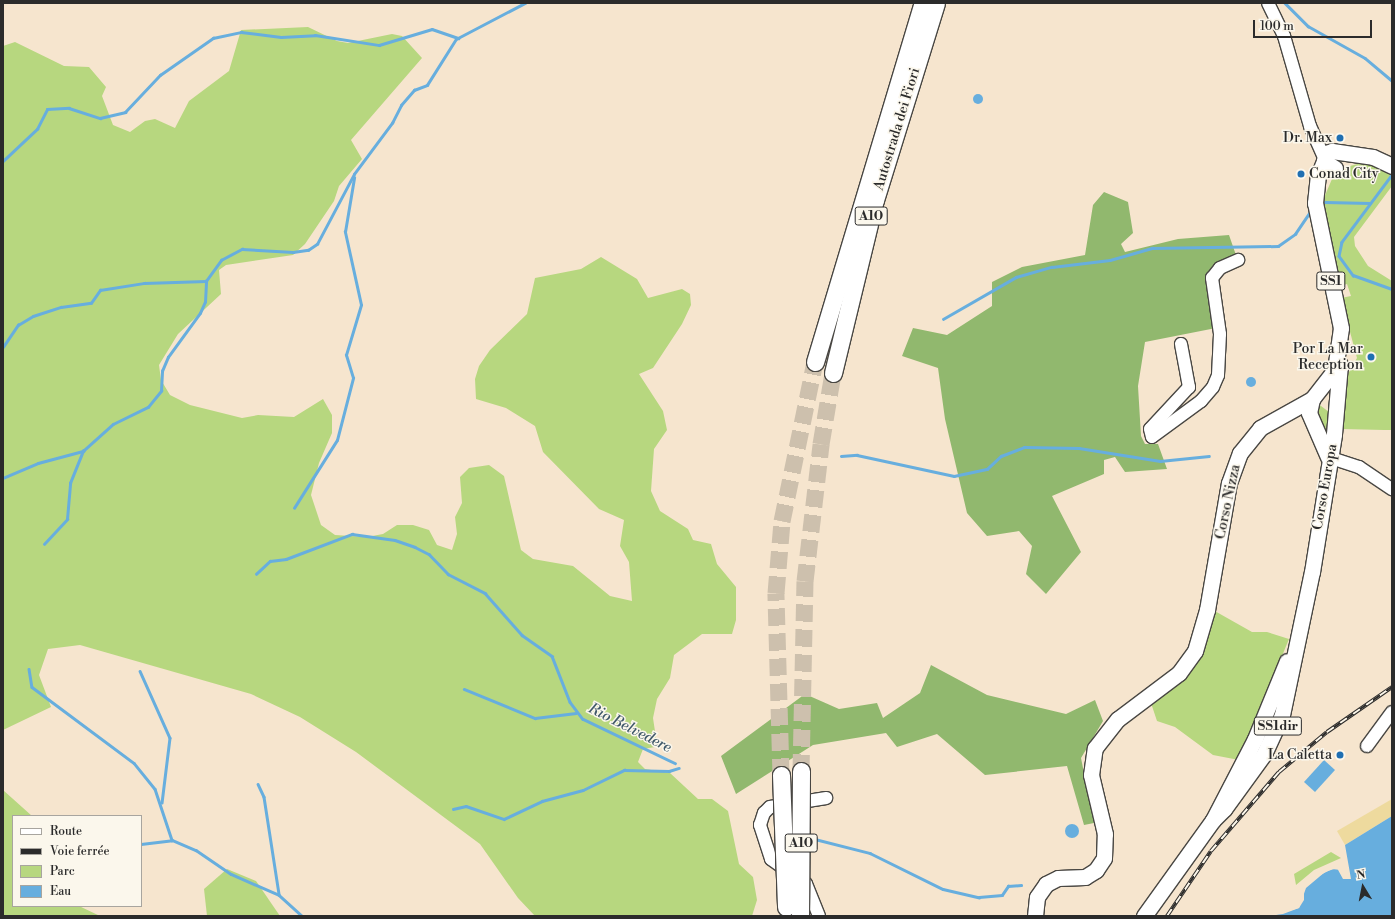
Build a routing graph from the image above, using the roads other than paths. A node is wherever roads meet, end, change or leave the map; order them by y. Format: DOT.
graph roads {
  1 [pos="923,3"];
  2 [pos="936,3"];
  3 [pos="1261,3"];
  4 [pos="1268,3"];
  5 [pos="1284,36"];
  6 [pos="912,60"];
  7 [pos="1329,157"];
  8 [pos="1389,164"];
  9 [pos="1238,260"];
  10 [pos="1181,344"];
  11 [pos="1339,360"];
  12 [pos="815,362"];
  13 [pos="833,373"];
  14 [pos="1312,399"];
  15 [pos="1276,418"];
  16 [pos="1335,418"];
  17 [pos="1315,427"];
  18 [pos="1331,461"];
  19 [pos="1392,489"];
  20 [pos="1304,613"];
  21 [pos="1392,712"];
  22 [pos="1255,739"];
  23 [pos="1268,746"];
  24 [pos="1367,746"];
  25 [pos="800,771"];
  26 [pos="782,775"];
  27 [pos="826,798"];
  28 [pos="1213,820"];
  29 [pos="790,913"];
  30 [pos="818,916"];
  31 [pos="1035,916"];
  32 [pos="1144,916"];
  1 -- 6 [label="highway, Autostrada dei Fiori / A10"];
  2 -- 6 [label="highway, Autostrada dei Fiori / A10"];
  3 -- 5 [label="street"];
  4 -- 5 [label="street"];
  5 -- 7 [label="street"];
  6 -- 12 [label="highway, Autostrada dei Fiori / A10"];
  6 -- 13 [label="highway, Autostrada dei Fiori / A10"];
  7 -- 8 [label="main road"];
  7 -- 11 [label="main road, SS1"];
  9 -- 10 [label="street"];
  11 -- 14 [label="main road, SS1"];
  11 -- 16 [label="main road, Corso Europa / SS1dir"];
  14 -- 15 [label="main road, SS1"];
  14 -- 16 [label="main road"];
  14 -- 17 [label="main road"];
  15 -- 17 [label="main road"];
  15 -- 31 [label="main road, Corso Nizza / SS1"];
  16 -- 18 [label="main road, Corso Europa / SS1dir"];
  17 -- 18 [label="main road"];
  18 -- 19 [label="street"];
  18 -- 20 [label="main road, Corso Europa / SS1dir"];
  20 -- 22 [label="main road, Corso Europa / SS1dir"];
  20 -- 23 [label="main road, Corso Europa / SS1dir"];
  21 -- 24 [label="street"];
  22 -- 23 [label="main road"];
  22 -- 28 [label="main road, Corso Europa / SS1dir"];
  23 -- 28 [label="main road, Corso Europa / SS1dir"];
  25 -- 29 [label="highway, A10, bridge"];
  26 -- 29 [label="highway, A10, bridge"];
  27 -- 30 [label="street"];
  28 -- 32 [label="main road, Corso Europa / SS1dir"];
}
